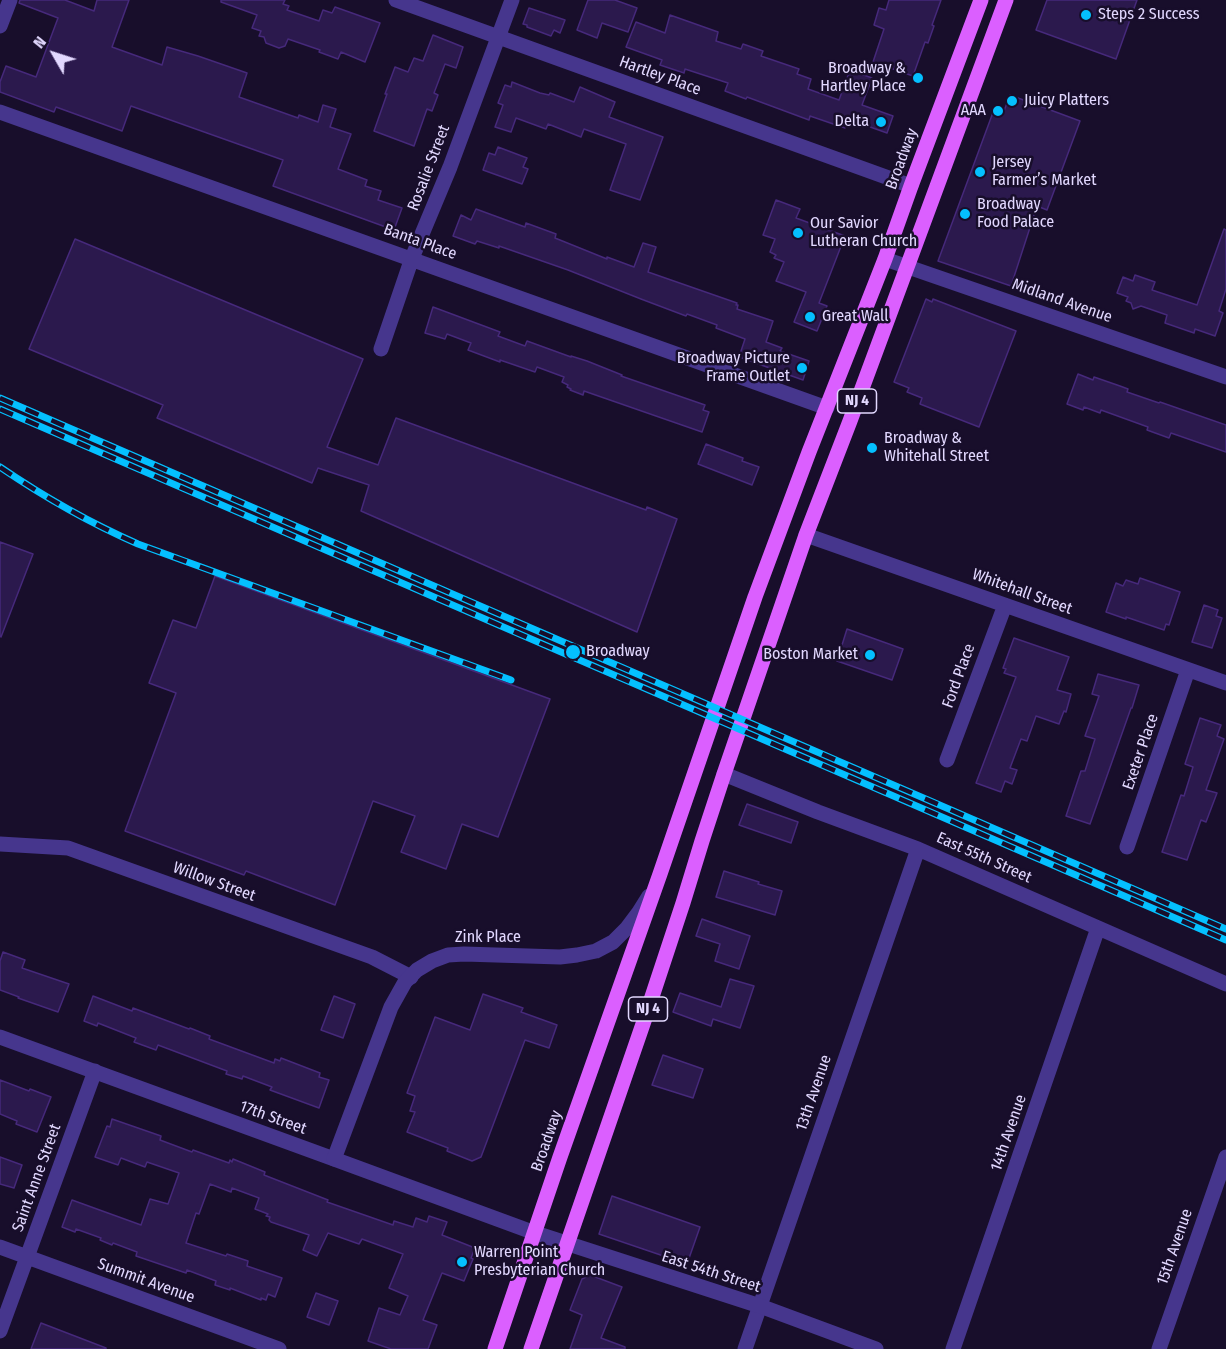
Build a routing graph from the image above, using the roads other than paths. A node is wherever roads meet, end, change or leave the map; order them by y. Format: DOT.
graph roads {
  1 [pos="9,0"];
  2 [pos="396,0"];
  3 [pos="512,0"];
  4 [pos="981,0"];
  5 [pos="1006,0"];
  6 [pos="0,26"];
  7 [pos="498,37"];
  8 [pos="0,112"];
  9 [pos="911,186"];
  10 [pos="412,258"];
  11 [pos="885,259"];
  12 [pos="907,266"];
  13 [pos="381,349"];
  14 [pos="1226,378"];
  15 [pos="827,408"];
  16 [pos="806,535"];
  17 [pos="1005,605"];
  18 [pos="1188,670"];
  19 [pos="1226,683"];
  20 [pos="947,760"];
  21 [pos="724,774"];
  22 [pos="0,844"];
  23 [pos="1127,847"];
  24 [pos="918,849"];
  25 [pos="660,874"];
  26 [pos="1098,928"];
  27 [pos="411,977"];
  28 [pos="1226,984"];
  29 [pos="0,1037"];
  30 [pos="95,1071"];
  31 [pos="1226,1157"];
  32 [pos="334,1160"];
  33 [pos="535,1233"];
  34 [pos="567,1244"];
  35 [pos="0,1247"];
  36 [pos="27,1257"];
  37 [pos="760,1306"];
  38 [pos="0,1330"];
  39 [pos="279,1349"];
  40 [pos="495,1349"];
  41 [pos="531,1349"];
  42 [pos="745,1349"];
  43 [pos="876,1349"];
  44 [pos="953,1349"];
  45 [pos="1159,1349"];
  1 -- 6 [label="street"];
  2 -- 7 [label="street, Hartley Place"];
  3 -- 7 [label="street, Rosalie Street"];
  4 -- 9 [label="main road, Broadway / NJ 4"];
  5 -- 12 [label="main road, NJ 4"];
  7 -- 9 [label="street, Hartley Place"];
  7 -- 10 [label="street, Rosalie Street"];
  8 -- 10 [label="street, Banta Place"];
  9 -- 11 [label="main road, Broadway / NJ 4"];
  10 -- 13 [label="street, Rosalie Street"];
  10 -- 15 [label="street, Banta Place"];
  11 -- 12 [label="street, Midland Avenue"];
  11 -- 15 [label="main road, Broadway / NJ 4"];
  12 -- 14 [label="street, Midland Avenue"];
  12 -- 16 [label="main road, NJ 4"];
  15 -- 25 [label="main road, Broadway / NJ 4"];
  16 -- 17 [label="street, Whitehall Street"];
  16 -- 21 [label="main road, NJ 4"];
  17 -- 18 [label="street, Whitehall Street"];
  17 -- 20 [label="street, Ford Place"];
  18 -- 19 [label="street, Whitehall Street"];
  18 -- 23 [label="street, Exeter Place"];
  21 -- 24 [label="street, East 55th Street"];
  21 -- 34 [label="main road, NJ 4"];
  22 -- 27 [label="street, Willow Street"];
  24 -- 26 [label="street, East 55th Street"];
  24 -- 37 [label="street, 13th Avenue"];
  25 -- 27 [label="street, Zink Place"];
  25 -- 33 [label="main road, Broadway / NJ 4"];
  26 -- 28 [label="street, East 55th Street"];
  26 -- 44 [label="street, 14th Avenue"];
  27 -- 32 [label="street, Zink Place"];
  29 -- 30 [label="street, 17th Street"];
  30 -- 32 [label="street, 17th Street"];
  30 -- 36 [label="street, Saint Anne Street"];
  31 -- 45 [label="street, 15th Avenue"];
  32 -- 33 [label="street, 17th Street"];
  33 -- 34 [label="street, East 54th Street"];
  33 -- 40 [label="main road, Broadway / NJ 4"];
  34 -- 37 [label="street, East 54th Street"];
  34 -- 41 [label="main road, NJ 4"];
  35 -- 36 [label="street, Summit Avenue"];
  36 -- 38 [label="street, Saint Anne Street"];
  36 -- 39 [label="street, Summit Avenue"];
  37 -- 42 [label="street, 13th Avenue"];
  37 -- 43 [label="street, East 54th Street"];
}
